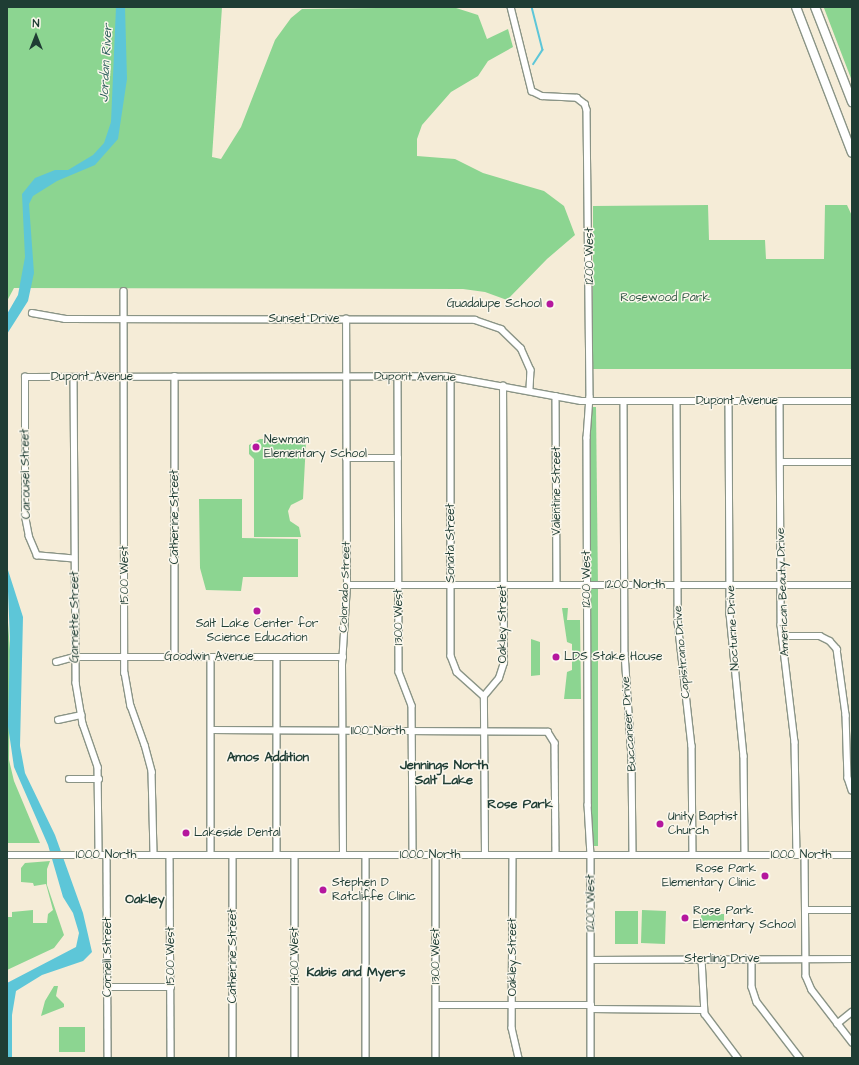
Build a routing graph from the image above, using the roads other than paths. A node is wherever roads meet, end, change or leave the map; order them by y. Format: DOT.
graph roads {
  1 [pos="511,7"];
  2 [pos="796,7"];
  3 [pos="815,7"];
  4 [pos="852,102"];
  5 [pos="852,153"];
  6 [pos="124,291"];
  7 [pos="32,313"];
  8 [pos="124,319"];
  9 [pos="346,319"];
  10 [pos="74,376"];
  11 [pos="124,376"];
  12 [pos="174,376"];
  13 [pos="346,376"];
  14 [pos="398,376"];
  15 [pos="25,377"];
  16 [pos="451,377"];
  17 [pos="503,386"];
  18 [pos="530,391"];
  19 [pos="556,396"];
  20 [pos="590,401"];
  21 [pos="624,401"];
  22 [pos="677,401"];
  23 [pos="729,401"];
  24 [pos="780,401"];
  25 [pos="852,401"];
  26 [pos="346,458"];
  27 [pos="398,458"];
  28 [pos="780,462"];
  29 [pos="852,462"];
  30 [pos="74,559"];
  31 [pos="347,585"];
  32 [pos="399,585"];
  33 [pos="451,585"];
  34 [pos="504,585"];
  35 [pos="557,585"];
  36 [pos="588,585"];
  37 [pos="624,585"];
  38 [pos="678,585"];
  39 [pos="730,585"];
  40 [pos="781,585"];
  41 [pos="852,585"];
  42 [pos="782,636"];
  43 [pos="75,657"];
  44 [pos="125,657"];
  45 [pos="175,657"];
  46 [pos="211,657"];
  47 [pos="277,657"];
  48 [pos="343,657"];
  49 [pos="56,662"];
  50 [pos="484,696"];
  51 [pos="81,714"];
  52 [pos="58,720"];
  53 [pos="211,730"];
  54 [pos="277,730"];
  55 [pos="343,731"];
  56 [pos="412,731"];
  57 [pos="484,731"];
  58 [pos="69,779"];
  59 [pos="99,779"];
  60 [pos="852,790"];
  61 [pos="7,855"];
  62 [pos="99,855"];
  63 [pos="108,855"];
  64 [pos="154,855"];
  65 [pos="170,855"];
  66 [pos="211,855"];
  67 [pos="233,855"];
  68 [pos="277,855"];
  69 [pos="295,855"];
  70 [pos="343,855"];
  71 [pos="366,855"];
  72 [pos="413,855"];
  73 [pos="436,855"];
  74 [pos="485,855"];
  75 [pos="513,855"];
  76 [pos="556,855"];
  77 [pos="591,855"];
  78 [pos="633,855"];
  79 [pos="694,855"];
  80 [pos="745,855"];
  81 [pos="797,855"];
  82 [pos="804,855"];
  83 [pos="852,855"];
  84 [pos="805,910"];
  85 [pos="852,910"];
  86 [pos="752,959"];
  87 [pos="805,959"];
  88 [pos="852,959"];
  89 [pos="591,960"];
  90 [pos="702,960"];
  91 [pos="108,987"];
  92 [pos="171,987"];
  93 [pos="436,1006"];
  94 [pos="512,1006"];
  95 [pos="591,1007"];
  96 [pos="704,1010"];
  97 [pos="852,1012"];
  98 [pos="837,1024"];
  99 [pos="852,1042"];
  100 [pos="108,1058"];
  101 [pos="171,1058"];
  102 [pos="233,1058"];
  103 [pos="295,1058"];
  104 [pos="366,1058"];
  105 [pos="436,1058"];
  106 [pos="519,1058"];
  107 [pos="591,1058"];
  108 [pos="738,1058"];
  109 [pos="800,1058"];
  1 -- 20 [label="street, 1200 West"];
  2 -- 5 [label="highway"];
  3 -- 4 [label="highway"];
  6 -- 8 [label="street, 1500 West"];
  7 -- 8 [label="street, Sunset Drive"];
  8 -- 9 [label="street, Sunset Drive"];
  8 -- 11 [label="street, 1500 West"];
  9 -- 13 [label="street, Colorado Street"];
  9 -- 18 [label="street, Sunset Drive"];
  10 -- 11 [label="street, Dupont Avenue"];
  10 -- 15 [label="street, Dupont Avenue"];
  10 -- 30 [label="street, Garnette Street"];
  11 -- 12 [label="street, Dupont Avenue"];
  11 -- 44 [label="street, 1500 West"];
  12 -- 13 [label="street, Dupont Avenue"];
  12 -- 45 [label="street, Catherine Street"];
  13 -- 14 [label="street, Dupont Avenue"];
  13 -- 26 [label="street, Colorado Street"];
  14 -- 16 [label="street, Dupont Avenue"];
  14 -- 27 [label="street, 1300 West"];
  15 -- 30 [label="street, Carousel Street"];
  16 -- 17 [label="street, Dupont Avenue"];
  16 -- 33 [label="street, Sonata Street"];
  17 -- 18 [label="street, Dupont Avenue"];
  17 -- 34 [label="street, Oakley Street"];
  18 -- 19 [label="street, Dupont Avenue"];
  19 -- 20 [label="street, Dupont Avenue"];
  19 -- 35 [label="street, Valentine Street"];
  20 -- 21 [label="street, Dupont Avenue"];
  20 -- 36 [label="street, 1200 West"];
  21 -- 22 [label="street, Dupont Avenue"];
  21 -- 37 [label="street, Buccaneer Drive"];
  22 -- 23 [label="street, Dupont Avenue"];
  22 -- 38 [label="street, Capistrano Drive"];
  23 -- 24 [label="street, Dupont Avenue"];
  23 -- 39 [label="street, Nocturne Drive"];
  24 -- 25 [label="street, Dupont Avenue"];
  24 -- 28 [label="street, American Beauty Drive"];
  26 -- 27 [label="street"];
  26 -- 31 [label="street, Colorado Street"];
  27 -- 32 [label="street, 1300 West"];
  28 -- 29 [label="street"];
  28 -- 40 [label="street, American Beauty Drive"];
  30 -- 43 [label="street, Garnette Street"];
  31 -- 32 [label="street, 1200 North"];
  31 -- 48 [label="street, Colorado Street"];
  32 -- 33 [label="street, 1200 North"];
  32 -- 56 [label="street, 1300 West"];
  33 -- 34 [label="street, 1200 North"];
  33 -- 50 [label="street, Sonata Street"];
  34 -- 35 [label="street, 1200 North"];
  34 -- 50 [label="street, Oakley Street"];
  35 -- 36 [label="street, 1200 North"];
  36 -- 37 [label="street, 1200 North"];
  36 -- 77 [label="street, 1200 West"];
  37 -- 38 [label="street, 1200 North"];
  37 -- 78 [label="street, Buccaneer Drive"];
  38 -- 39 [label="street, 1200 North"];
  38 -- 79 [label="street, Capistrano Drive"];
  39 -- 40 [label="street, 1200 North"];
  39 -- 80 [label="street, Nocturne Drive"];
  40 -- 41 [label="street, 1200 North"];
  40 -- 42 [label="street, American Beauty Drive"];
  42 -- 60 [label="street"];
  42 -- 81 [label="street, American Beauty Drive"];
  43 -- 44 [label="street, Goodwin Avenue"];
  43 -- 49 [label="street, Goodwin Avenue"];
  43 -- 51 [label="street, Garnette Street"];
  44 -- 45 [label="street, Goodwin Avenue"];
  44 -- 64 [label="street, 1500 West"];
  45 -- 46 [label="street, Goodwin Avenue"];
  46 -- 47 [label="street, Goodwin Avenue"];
  46 -- 53 [label="street"];
  47 -- 48 [label="street, Goodwin Avenue"];
  47 -- 54 [label="street"];
  48 -- 55 [label="street, Colorado Street"];
  50 -- 57 [label="street"];
  51 -- 52 [label="street"];
  51 -- 59 [label="street, Garnette Street"];
  53 -- 54 [label="street, 1100 North"];
  53 -- 66 [label="street"];
  54 -- 55 [label="street, 1100 North"];
  54 -- 68 [label="street"];
  55 -- 56 [label="street, 1100 North"];
  55 -- 70 [label="street, Colorado Street"];
  56 -- 57 [label="street, 1100 North"];
  56 -- 72 [label="street, 1300 West"];
  57 -- 74 [label="street"];
  57 -- 76 [label="street, 1100 North"];
  58 -- 59 [label="street"];
  59 -- 62 [label="street, Garnette Street"];
  61 -- 62 [label="street, 1000 North"];
  62 -- 63 [label="street, 1000 North"];
  63 -- 64 [label="street, 1000 North"];
  63 -- 91 [label="street, Cornell Street"];
  64 -- 65 [label="street, 1000 North"];
  65 -- 66 [label="street, 1000 North"];
  65 -- 92 [label="street, 1500 West"];
  66 -- 67 [label="street, 1000 North"];
  67 -- 68 [label="street, 1000 North"];
  67 -- 102 [label="street, Catherine Street"];
  68 -- 69 [label="street, 1000 North"];
  69 -- 70 [label="street, 1000 North"];
  69 -- 103 [label="street, 1400 West"];
  70 -- 71 [label="street, 1000 North"];
  71 -- 72 [label="street, 1000 North"];
  71 -- 104 [label="street"];
  72 -- 73 [label="street, 1000 North"];
  73 -- 74 [label="street, 1000 North"];
  73 -- 93 [label="street, 1300 West"];
  74 -- 75 [label="street, 1000 North"];
  75 -- 76 [label="street, 1000 North"];
  75 -- 94 [label="street, Oakley Street"];
  76 -- 77 [label="street, 1000 North"];
  77 -- 78 [label="street, 1000 North"];
  77 -- 89 [label="street, 1200 West"];
  78 -- 79 [label="street, 1000 North"];
  79 -- 80 [label="street, 1000 North"];
  80 -- 81 [label="street, 1000 North"];
  81 -- 82 [label="street, 1000 North"];
  82 -- 83 [label="street, 1000 North"];
  82 -- 84 [label="street"];
  84 -- 85 [label="street"];
  84 -- 87 [label="street"];
  86 -- 87 [label="street, Sterling Drive"];
  86 -- 90 [label="street, Sterling Drive"];
  86 -- 109 [label="street"];
  87 -- 88 [label="street, Sterling Drive"];
  87 -- 98 [label="street"];
  89 -- 90 [label="street, Sterling Drive"];
  89 -- 95 [label="street, 1200 West"];
  90 -- 96 [label="street"];
  91 -- 92 [label="street"];
  91 -- 100 [label="street, Cornell Street"];
  92 -- 101 [label="street, 1500 West"];
  93 -- 94 [label="street"];
  93 -- 105 [label="street, 1300 West"];
  94 -- 95 [label="street"];
  94 -- 106 [label="street, Oakley Street"];
  95 -- 96 [label="street"];
  95 -- 107 [label="street, 1200 West"];
  96 -- 108 [label="street"];
  97 -- 98 [label="street"];
  98 -- 99 [label="street"];
}
